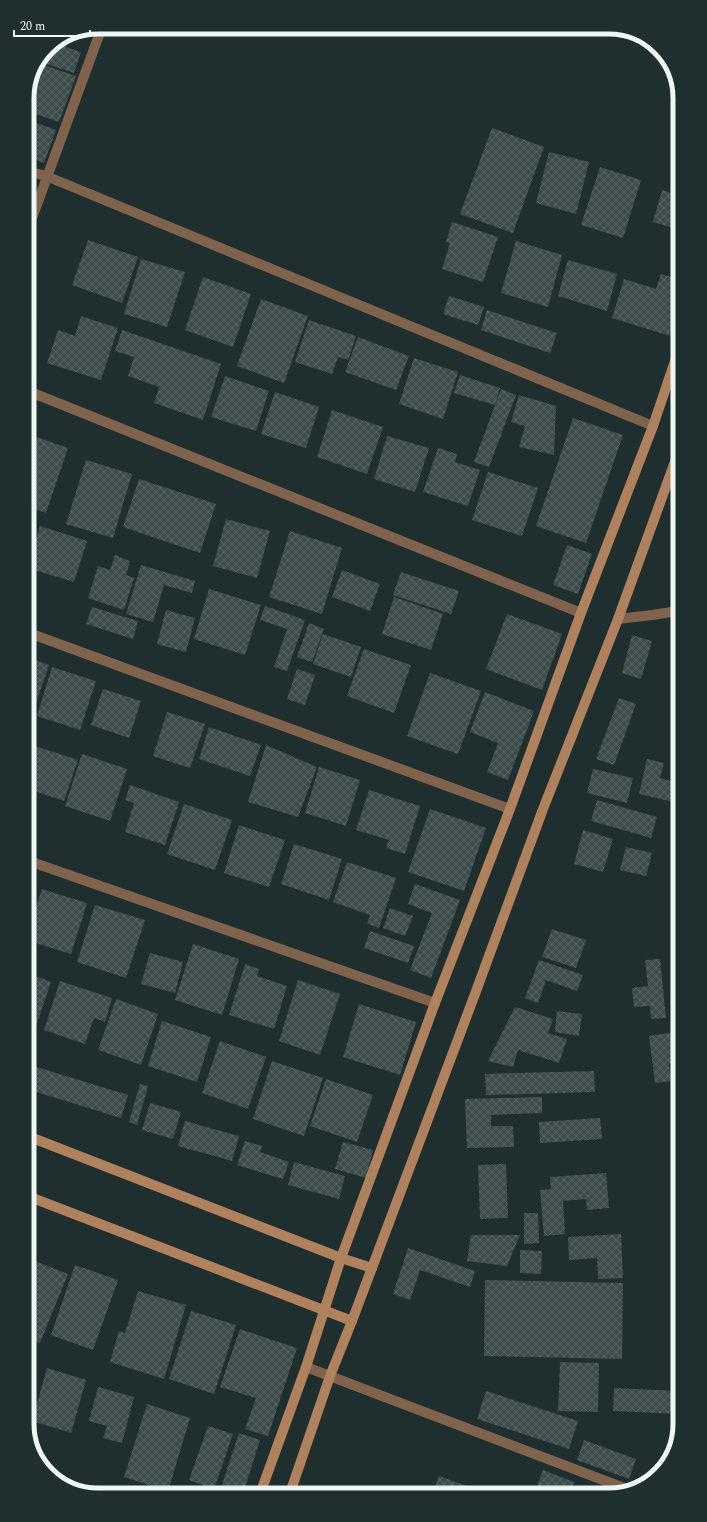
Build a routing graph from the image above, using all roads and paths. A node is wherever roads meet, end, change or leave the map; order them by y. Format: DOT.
graph roads {
  1 [pos="99,34"];
  2 [pos="34,173"];
  3 [pos="46,176"];
  4 [pos="34,211"];
  5 [pos="673,367"];
  6 [pos="34,394"];
  7 [pos="654,426"];
  8 [pos="673,467"];
  9 [pos="673,612"];
  10 [pos="581,613"];
  11 [pos="618,619"];
  12 [pos="34,635"];
  13 [pos="510,808"];
  14 [pos="34,863"];
  15 [pos="435,1003"];
  16 [pos="34,1139"];
  17 [pos="34,1199"];
  18 [pos="341,1258"];
  19 [pos="372,1268"];
  20 [pos="325,1312"];
  21 [pos="352,1321"];
  22 [pos="306,1367"];
  23 [pos="330,1376"];
  24 [pos="622,1487"];
  25 [pos="262,1488"];
  26 [pos="292,1488"];
  1 -- 3 [label="street"];
  2 -- 3 [label="street"];
  3 -- 4 [label="street"];
  3 -- 7 [label="street"];
  5 -- 7 [label="main road"];
  6 -- 10 [label="street"];
  7 -- 10 [label="main road"];
  8 -- 11 [label="main road"];
  9 -- 11 [label="street"];
  10 -- 13 [label="main road"];
  11 -- 19 [label="main road"];
  12 -- 13 [label="street"];
  13 -- 15 [label="main road"];
  14 -- 15 [label="street"];
  15 -- 18 [label="main road"];
  16 -- 18 [label="main road"];
  17 -- 20 [label="main road"];
  18 -- 19 [label="main road"];
  18 -- 20 [label="main road"];
  19 -- 21 [label="main road"];
  20 -- 21 [label="main road"];
  20 -- 22 [label="main road"];
  21 -- 23 [label="main road"];
  22 -- 23 [label="street"];
  22 -- 25 [label="main road"];
  23 -- 24 [label="street"];
  23 -- 26 [label="main road"];
}
